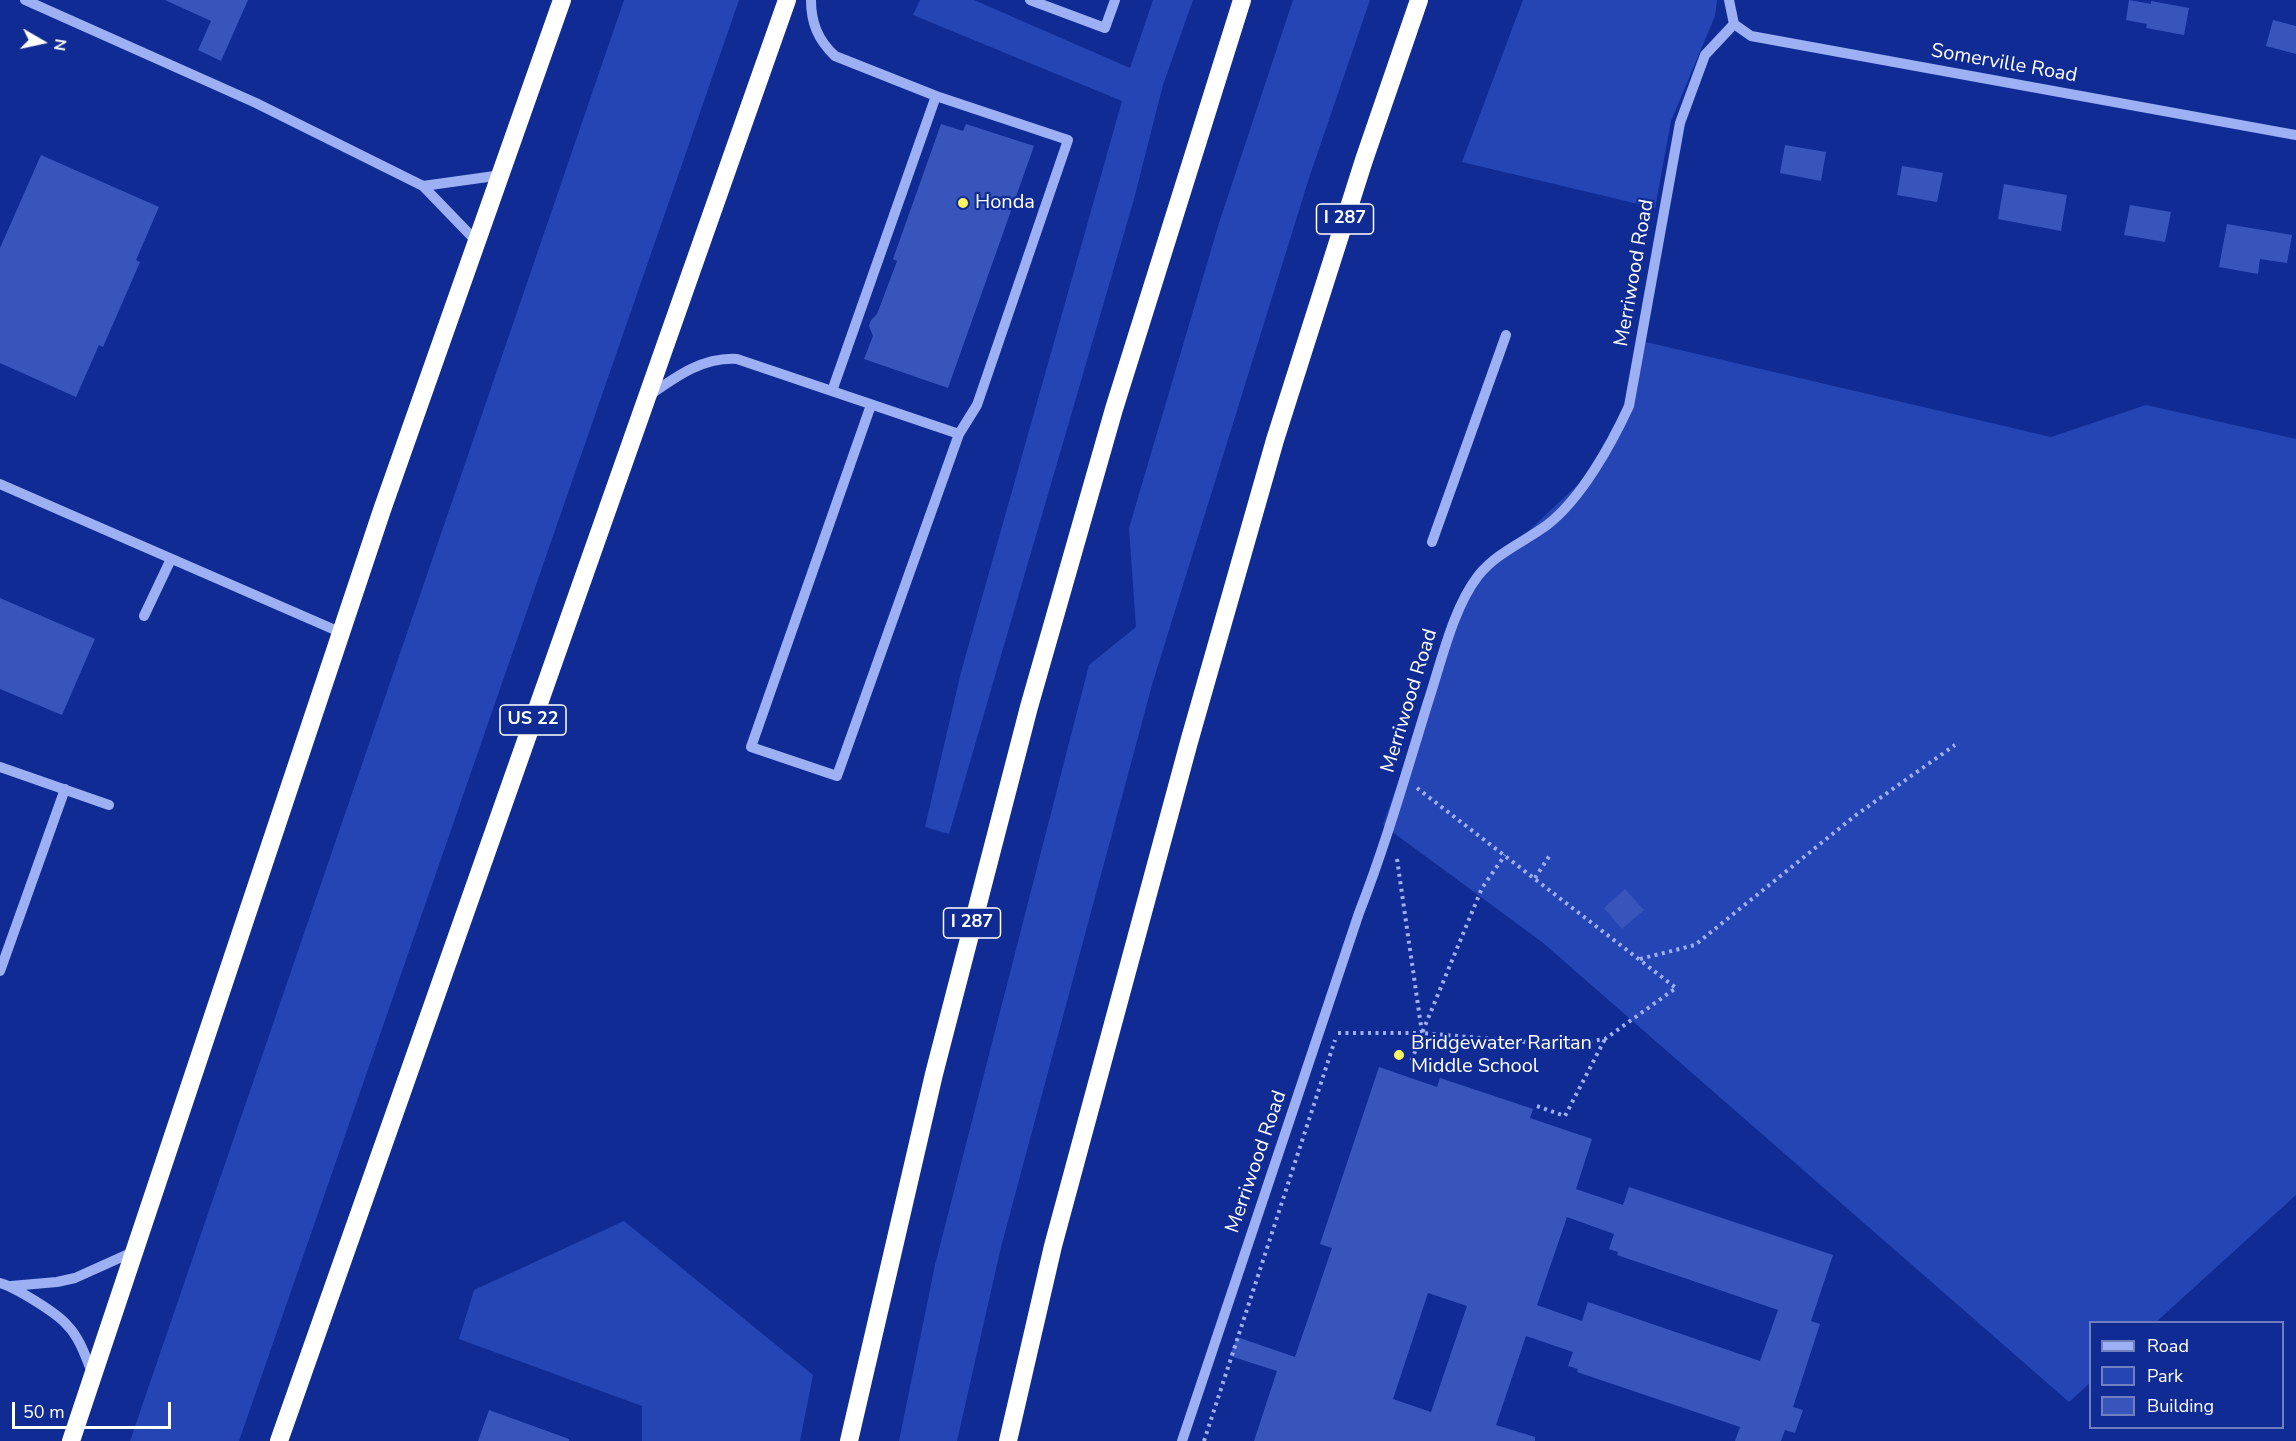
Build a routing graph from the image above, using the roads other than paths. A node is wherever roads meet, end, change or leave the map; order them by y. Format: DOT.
graph roads {
  1 [pos="25,0"];
  2 [pos="562,0"];
  3 [pos="787,0"];
  4 [pos="811,0"];
  5 [pos="1030,0"];
  6 [pos="1115,0"];
  7 [pos="1242,0"];
  8 [pos="1419,0"];
  9 [pos="1729,0"];
  10 [pos="49,5"];
  11 [pos="1734,24"];
  12 [pos="936,96"];
  13 [pos="2296,135"];
  14 [pos="502,175"];
  15 [pos="423,186"];
  16 [pos="478,243"];
  17 [pos="1506,335"];
  18 [pos="832,391"];
  19 [pos="646,397"];
  20 [pos="871,405"];
  21 [pos="959,434"];
  22 [pos="0,484"];
  23 [pos="1432,542"];
  24 [pos="171,559"];
  25 [pos="144,616"];
  26 [pos="342,633"];
  27 [pos="0,767"];
  28 [pos="65,789"];
  29 [pos="109,805"];
  30 [pos="0,971"];
  31 [pos="135,1251"];
  32 [pos="6,1284"];
  33 [pos="93,1375"];
  34 [pos="71,1441"];
  35 [pos="279,1441"];
  36 [pos="849,1441"];
  37 [pos="1008,1441"];
  38 [pos="1182,1441"];
  1 -- 10 [label="street"];
  2 -- 14 [label="highway"];
  3 -- 19 [label="highway, US 22"];
  4 -- 12 [label="street"];
  5 -- 6 [label="street"];
  7 -- 36 [label="highway, I 287"];
  8 -- 37 [label="highway, I 287"];
  9 -- 11 [label="street"];
  10 -- 15 [label="street"];
  11 -- 13 [label="street, Somerville Road"];
  11 -- 38 [label="street, Merriwood Road"];
  12 -- 18 [label="street"];
  12 -- 21 [label="street"];
  14 -- 15 [label="street"];
  14 -- 16 [label="highway"];
  15 -- 16 [label="street"];
  16 -- 26 [label="highway"];
  17 -- 23 [label="street"];
  18 -- 19 [label="street"];
  18 -- 20 [label="street"];
  19 -- 35 [label="highway, US 22"];
  20 -- 21 [label="street"];
  20 -- 21 [label="street"];
  22 -- 24 [label="street"];
  24 -- 25 [label="street"];
  24 -- 26 [label="street"];
  26 -- 31 [label="highway"];
  27 -- 28 [label="street"];
  28 -- 29 [label="street"];
  28 -- 30 [label="street"];
  31 -- 32 [label="street"];
  31 -- 33 [label="highway"];
  32 -- 33 [label="street"];
  33 -- 34 [label="highway"];
}
